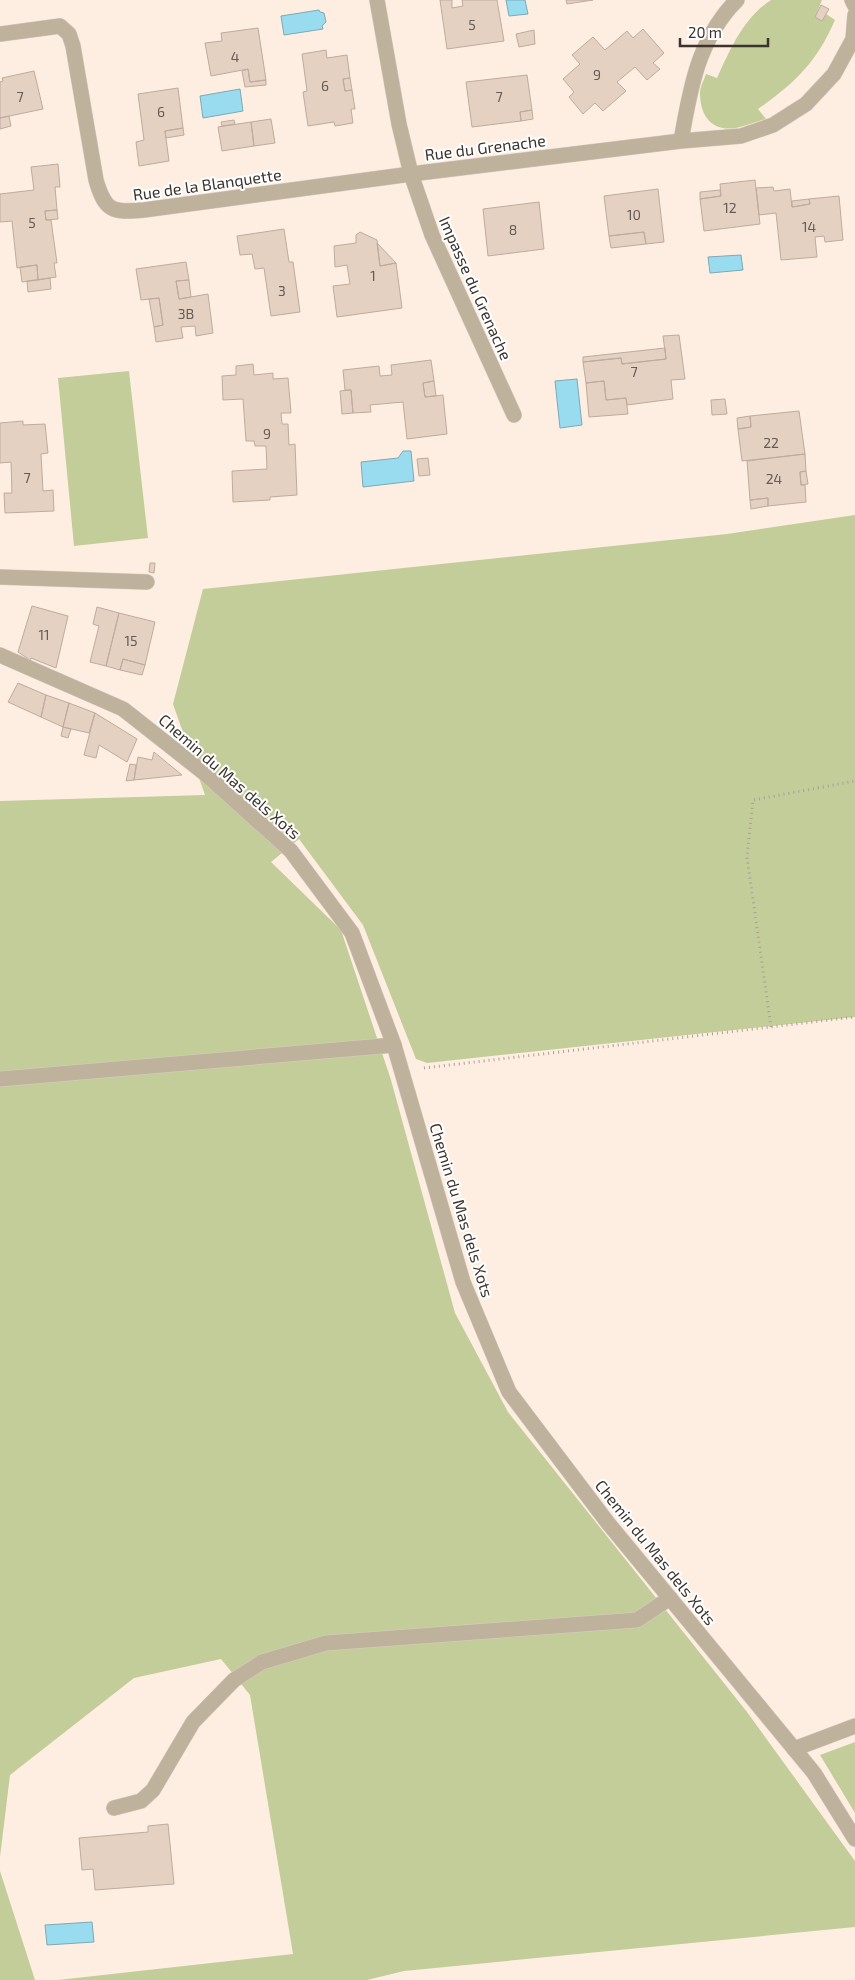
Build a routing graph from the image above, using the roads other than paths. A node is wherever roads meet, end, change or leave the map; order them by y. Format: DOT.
graph roads {
  1 [pos="377,0"];
  2 [pos="738,0"];
  3 [pos="852,0"];
  4 [pos="855,6"];
  5 [pos="855,15"];
  6 [pos="0,34"];
  7 [pos="681,141"];
  8 [pos="411,174"];
  9 [pos="514,415"];
  10 [pos="0,577"];
  11 [pos="147,582"];
  12 [pos="0,655"];
  13 [pos="394,1045"];
  14 [pos="0,1079"];
  15 [pos="670,1598"];
  16 [pos="855,1726"];
  17 [pos="794,1749"];
  18 [pos="114,1808"];
  19 [pos="855,1839"];
  1 -- 8 [label="street, Rue du Grenache"];
  2 -- 7 [label="street"];
  3 -- 4 [label="street"];
  5 -- 7 [label="street, Rue du Grenache"];
  6 -- 8 [label="street, Rue de la Blanquette"];
  7 -- 8 [label="street, Rue du Grenache"];
  8 -- 9 [label="street, Impasse du Grenache"];
  10 -- 11 [label="street"];
  12 -- 13 [label="street, Chemin du Mas dels Xots"];
  13 -- 14 [label="street"];
  13 -- 15 [label="street, Chemin du Mas dels Xots"];
  15 -- 17 [label="street, Chemin du Mas dels Xots"];
  15 -- 18 [label="street"];
  16 -- 17 [label="street"];
  17 -- 19 [label="street, Chemin du Mas dels Xots"];
}
